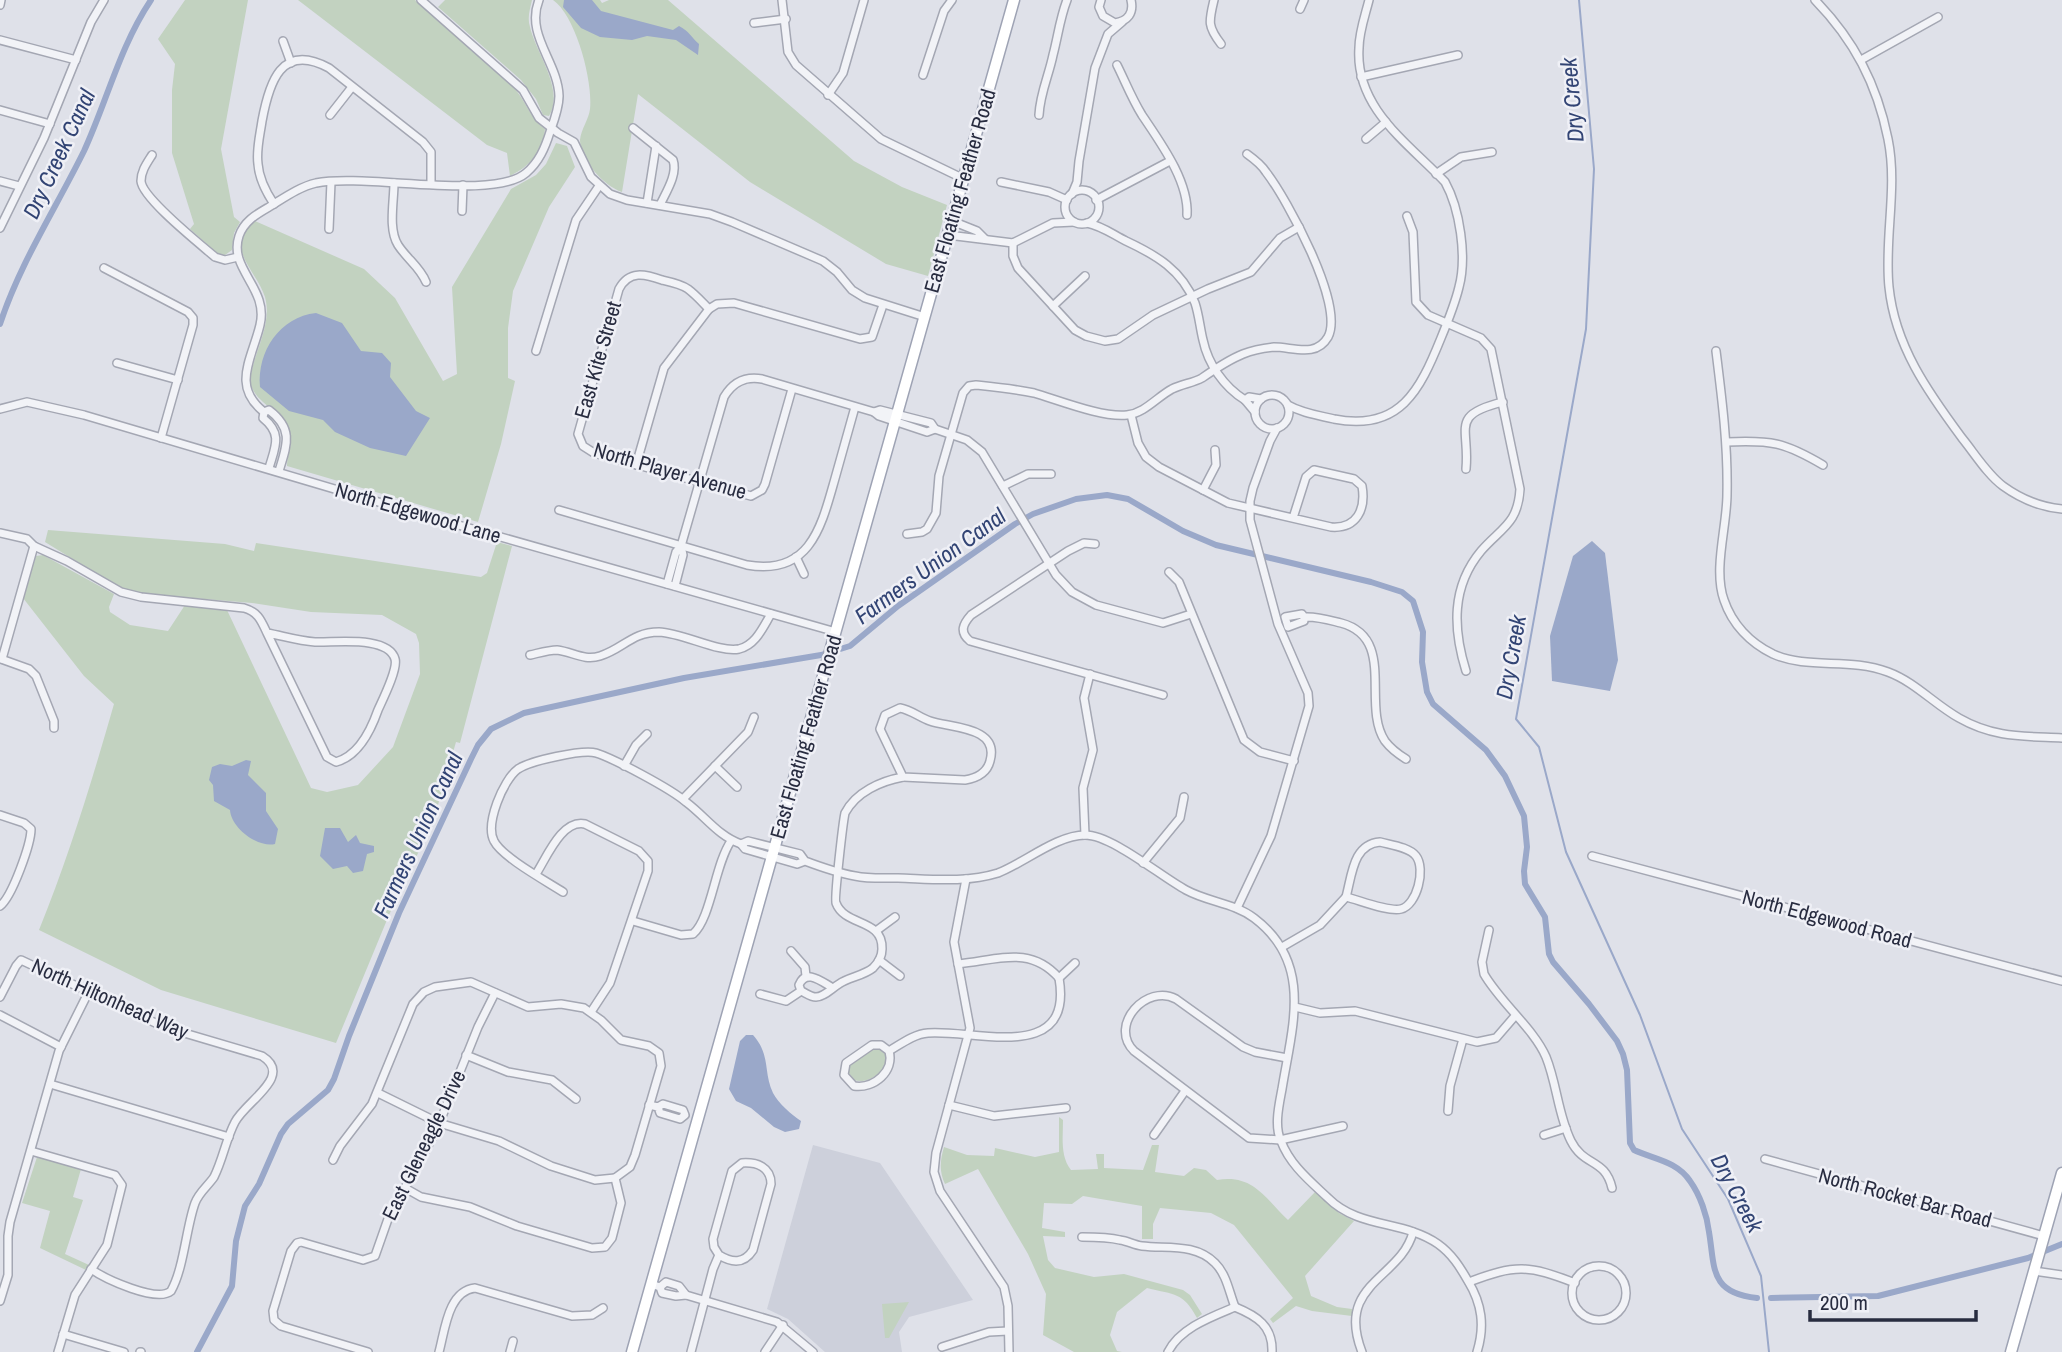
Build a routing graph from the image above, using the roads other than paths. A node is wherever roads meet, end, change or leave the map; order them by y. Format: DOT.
graph roads {
  1 [pos="92,0"];
  2 [pos="421,0"];
  3 [pos="539,0"];
  4 [pos="782,0"];
  5 [pos="864,0"];
  6 [pos="952,0"];
  7 [pos="1014,0"];
  8 [pos="1067,0"];
  9 [pos="1131,0"];
  10 [pos="1214,0"];
  11 [pos="1304,0"];
  12 [pos="1815,0"];
  13 [pos="103,1"];
  14 [pos="1367,1"];
  15 [pos="1099,2"];
  16 [pos="1300,9"];
  17 [pos="1103,16"];
  18 [pos="1938,17"];
  19 [pos="786,19"];
  20 [pos="1122,22"];
  21 [pos="754,23"];
  22 [pos="1108,34"];
  23 [pos="0,40"];
  24 [pos="283,41"];
  25 [pos="1221,44"];
  26 [pos="1458,55"];
  27 [pos="76,60"];
  28 [pos="1861,60"];
  29 [pos="291,63"];
  30 [pos="1117,65"];
  31 [pos="923,75"];
  32 [pos="1361,76"];
  33 [pos="352,87"];
  34 [pos="828,95"];
  35 [pos="0,110"];
  36 [pos="330,115"];
  37 [pos="1039,115"];
  38 [pos="1386,122"];
  39 [pos="50,124"];
  40 [pos="551,128"];
  41 [pos="633,128"];
  42 [pos="1366,139"];
  43 [pos="656,146"];
  44 [pos="1492,152"];
  45 [pos="1247,154"];
  46 [pos="152,155"];
  47 [pos="1170,161"];
  48 [pos="1078,171"];
  49 [pos="1437,174"];
  50 [pos="964,178"];
  51 [pos="0,181"];
  52 [pos="331,182"];
  53 [pos="1000,182"];
  54 [pos="394,183"];
  55 [pos="431,184"];
  56 [pos="463,185"];
  57 [pos="19,186"];
  58 [pos="598,186"];
  59 [pos="1088,192"];
  60 [pos="1068,199"];
  61 [pos="1096,200"];
  62 [pos="646,203"];
  63 [pos="274,204"];
  64 [pos="660,205"];
  65 [pos="1098,210"];
  66 [pos="462,211"];
  67 [pos="1187,215"];
  68 [pos="1407,216"];
  69 [pos="952,221"];
  70 [pos="1074,222"];
  71 [pos="1053,223"];
  72 [pos="1087,223"];
  73 [pos="1299,227"];
  74 [pos="0,228"];
  75 [pos="1105,228"];
  76 [pos="329,229"];
  77 [pos="948,236"];
  78 [pos="985,239"];
  79 [pos="1013,243"];
  80 [pos="238,257"];
  81 [pos="104,268"];
  82 [pos="1084,276"];
  83 [pos="426,282"];
  84 [pos="1192,296"];
  85 [pos="883,305"];
  86 [pos="1053,306"];
  87 [pos="709,309"];
  88 [pos="925,317"];
  89 [pos="1447,323"];
  90 [pos="537,351"];
  91 [pos="1716,351"];
  92 [pos="117,363"];
  93 [pos="1214,368"];
  94 [pos="178,380"];
  95 [pos="792,389"];
  96 [pos="1261,399"];
  97 [pos="1245,400"];
  98 [pos="1503,402"];
  99 [pos="1288,405"];
  100 [pos="855,407"];
  101 [pos="0,409"];
  102 [pos="264,412"];
  103 [pos="1255,412"];
  104 [pos="1301,412"];
  105 [pos="1131,415"];
  106 [pos="896,418"];
  107 [pos="1286,422"];
  108 [pos="1262,426"];
  109 [pos="1277,428"];
  110 [pos="951,435"];
  111 [pos="162,438"];
  112 [pos="1270,441"];
  113 [pos="1727,442"];
  114 [pos="583,446"];
  115 [pos="1216,450"];
  116 [pos="1823,464"];
  117 [pos="636,465"];
  118 [pos="268,468"];
  119 [pos="1465,469"];
  120 [pos="279,471"];
  121 [pos="1051,474"];
  122 [pos="699,482"];
  123 [pos="1003,486"];
  124 [pos="1203,490"];
  125 [pos="1250,508"];
  126 [pos="2062,509"];
  127 [pos="559,510"];
  128 [pos="1293,518"];
  129 [pos="0,533"];
  130 [pos="907,534"];
  131 [pos="1095,544"];
  132 [pos="34,546"];
  133 [pos="681,546"];
  134 [pos="796,557"];
  135 [pos="1048,562"];
  136 [pos="1169,572"];
  137 [pos="804,574"];
  138 [pos="671,585"];
  139 [pos="771,614"];
  140 [pos="1191,614"];
  141 [pos="1282,623"];
  142 [pos="267,633"];
  143 [pos="835,635"];
  144 [pos="530,655"];
  145 [pos="1,659"];
  146 [pos="1466,671"];
  147 [pos="1090,674"];
  148 [pos="1163,695"];
  149 [pos="754,717"];
  150 [pos="54,729"];
  151 [pos="647,734"];
  152 [pos="2062,738"];
  153 [pos="1406,759"];
  154 [pos="1294,761"];
  155 [pos="624,766"];
  156 [pos="715,766"];
  157 [pos="903,777"];
  158 [pos="737,787"];
  159 [pos="1184,797"];
  160 [pos="683,799"];
  161 [pos="0,815"];
  162 [pos="1085,835"];
  163 [pos="731,841"];
  164 [pos="774,853"];
  165 [pos="1592,856"];
  166 [pos="1143,863"];
  167 [pos="839,872"];
  168 [pos="536,874"];
  169 [pos="966,879"];
  170 [pos="563,892"];
  171 [pos="1346,897"];
  172 [pos="0,906"];
  173 [pos="1237,908"];
  174 [pos="895,917"];
  175 [pos="632,920"];
  176 [pos="1489,930"];
  177 [pos="876,931"];
  178 [pos="1282,947"];
  179 [pos="791,951"];
  180 [pos="879,960"];
  181 [pos="1075,963"];
  182 [pos="958,964"];
  183 [pos="806,976"];
  184 [pos="900,976"];
  185 [pos="1059,978"];
  186 [pos="2062,981"];
  187 [pos="833,988"];
  188 [pos="801,991"];
  189 [pos="88,993"];
  190 [pos="495,993"];
  191 [pos="760,994"];
  192 [pos="0,997"];
  193 [pos="1295,1007"];
  194 [pos="591,1012"];
  195 [pos="0,1015"];
  196 [pos="1515,1016"];
  197 [pos="969,1035"];
  198 [pos="1463,1038"];
  199 [pos="61,1047"];
  200 [pos="889,1051"];
  201 [pos="466,1055"];
  202 [pos="1287,1058"];
  203 [pos="50,1084"];
  204 [pos="1185,1091"];
  205 [pos="377,1093"];
  206 [pos="576,1098"];
  207 [pos="949,1105"];
  208 [pos="654,1106"];
  209 [pos="1066,1108"];
  210 [pos="1448,1111"];
  211 [pos="698,1118"];
  212 [pos="439,1123"];
  213 [pos="1343,1126"];
  214 [pos="1566,1128"];
  215 [pos="1154,1135"];
  216 [pos="1544,1135"];
  217 [pos="229,1137"];
  218 [pos="1280,1140"];
  219 [pos="31,1150"];
  220 [pos="1765,1159"];
  221 [pos="333,1160"];
  222 [pos="2062,1173"];
  223 [pos="615,1178"];
  224 [pos="405,1188"];
  225 [pos="1612,1188"];
  226 [pos="1413,1233"];
  227 [pos="1082,1237"];
  228 [pos="2043,1240"];
  229 [pos="719,1255"];
  230 [pos="91,1269"];
  231 [pos="2034,1270"];
  232 [pos="2062,1275"];
  233 [pos="1469,1282"];
  234 [pos="1575,1283"];
  235 [pos="656,1286"];
  236 [pos="0,1301"];
  237 [pos="706,1301"];
  238 [pos="1235,1307"];
  239 [pos="603,1308"];
  240 [pos="783,1325"];
  241 [pos="1009,1331"];
  242 [pos="63,1334"];
  243 [pos="513,1341"];
  244 [pos="942,1348"];
  245 [pos="357,1350"];
  246 [pos="58,1352"];
  247 [pos="124,1352"];
  248 [pos="368,1352"];
  249 [pos="439,1352"];
  250 [pos="510,1352"];
  251 [pos="632,1352"];
  252 [pos="691,1352"];
  253 [pos="765,1352"];
  254 [pos="813,1352"];
  255 [pos="1009,1352"];
  256 [pos="1168,1352"];
  257 [pos="1272,1352"];
  258 [pos="1362,1352"];
  259 [pos="1478,1352"];
  260 [pos="2011,1352"];
  1 -- 13 [label="street"];
  2 -- 40 [label="street"];
  3 -- 40 [label="street"];
  4 -- 19 [label="street"];
  5 -- 34 [label="street"];
  6 -- 31 [label="street"];
  7 -- 50 [label="main road, East Floating Feather Road"];
  8 -- 37 [label="street"];
  9 -- 20 [label="street"];
  10 -- 25 [label="street"];
  11 -- 16 [label="street"];
  12 -- 28 [label="street"];
  13 -- 27 [label="street"];
  14 -- 32 [label="street"];
  15 -- 17 [label="street"];
  17 -- 20 [label="street"];
  17 -- 22 [label="street"];
  18 -- 28 [label="street"];
  19 -- 21 [label="street"];
  19 -- 34 [label="street"];
  20 -- 22 [label="street"];
  22 -- 48 [label="street"];
  23 -- 27 [label="street"];
  24 -- 29 [label="street"];
  26 -- 32 [label="street"];
  27 -- 39 [label="street"];
  28 -- 126 [label="street"];
  29 -- 33 [label="street"];
  29 -- 63 [label="street"];
  30 -- 47 [label="street"];
  32 -- 38 [label="street"];
  33 -- 36 [label="street"];
  33 -- 55 [label="street"];
  34 -- 50 [label="street"];
  35 -- 39 [label="street"];
  38 -- 42 [label="street"];
  38 -- 49 [label="street"];
  39 -- 57 [label="street"];
  40 -- 56 [label="street"];
  40 -- 58 [label="street"];
  41 -- 43 [label="street"];
  43 -- 62 [label="street"];
  43 -- 64 [label="street"];
  44 -- 49 [label="street"];
  45 -- 73 [label="street"];
  46 -- 80 [label="street"];
  47 -- 61 [label="street"];
  47 -- 67 [label="street"];
  48 -- 59 [label="street"];
  48 -- 60 [label="street"];
  49 -- 89 [label="street"];
  50 -- 69 [label="main road, East Floating Feather Road"];
  51 -- 57 [label="street"];
  52 -- 54 [label="street"];
  52 -- 63 [label="street"];
  52 -- 76 [label="street"];
  53 -- 60 [label="street"];
  54 -- 55 [label="street"];
  54 -- 83 [label="street"];
  55 -- 56 [label="street"];
  56 -- 66 [label="street"];
  57 -- 74 [label="street"];
  58 -- 62 [label="street"];
  58 -- 90 [label="street"];
  59 -- 60 [label="street"];
  59 -- 61 [label="street"];
  60 -- 70 [label="street"];
  60 -- 71 [label="street"];
  61 -- 65 [label="street"];
  62 -- 64 [label="street"];
  63 -- 80 [label="street"];
  64 -- 85 [label="street"];
  65 -- 72 [label="street"];
  65 -- 75 [label="street"];
  68 -- 89 [label="street"];
  69 -- 77 [label="main road, East Floating Feather Road"];
  69 -- 78 [label="street"];
  70 -- 71 [label="street"];
  70 -- 72 [label="street"];
  71 -- 79 [label="street"];
  72 -- 75 [label="street"];
  73 -- 84 [label="street"];
  73 -- 93 [label="street"];
  75 -- 84 [label="street"];
  77 -- 78 [label="street"];
  77 -- 88 [label="main road, East Floating Feather Road"];
  78 -- 79 [label="street"];
  79 -- 86 [label="street"];
  80 -- 102 [label="street"];
  81 -- 94 [label="street"];
  82 -- 86 [label="street"];
  84 -- 86 [label="street"];
  84 -- 93 [label="street"];
  85 -- 87 [label="street"];
  85 -- 88 [label="street"];
  87 -- 114 [label="street, East Kite Street"];
  87 -- 117 [label="street"];
  88 -- 106 [label="main road, East Floating Feather Road"];
  89 -- 98 [label="street"];
  89 -- 104 [label="street"];
  91 -- 113 [label="street"];
  92 -- 94 [label="street"];
  93 -- 97 [label="street"];
  93 -- 105 [label="street"];
  94 -- 111 [label="street"];
  95 -- 100 [label="street"];
  95 -- 122 [label="street"];
  95 -- 122 [label="street, North Player Avenue"];
  96 -- 97 [label="street"];
  96 -- 99 [label="street"];
  96 -- 103 [label="street"];
  97 -- 103 [label="street"];
  98 -- 119 [label="street"];
  98 -- 146 [label="street"];
  99 -- 104 [label="street"];
  99 -- 107 [label="street"];
  100 -- 106 [label="street"];
  100 -- 134 [label="street"];
  101 -- 111 [label="street, North Edgewood Lane"];
  102 -- 118 [label="street"];
  102 -- 120 [label="street"];
  103 -- 108 [label="street"];
  104 -- 107 [label="street"];
  105 -- 110 [label="street"];
  105 -- 124 [label="street"];
  106 -- 110 [label="street"];
  106 -- 143 [label="main road, East Floating Feather Road"];
  107 -- 109 [label="street"];
  108 -- 109 [label="street"];
  108 -- 112 [label="street"];
  109 -- 112 [label="street"];
  110 -- 123 [label="street"];
  110 -- 130 [label="street"];
  111 -- 118 [label="street, North Edgewood Lane"];
  112 -- 125 [label="street"];
  113 -- 116 [label="street"];
  113 -- 152 [label="street"];
  114 -- 117 [label="street, North Player Avenue"];
  115 -- 124 [label="street"];
  117 -- 122 [label="street, North Player Avenue"];
  118 -- 120 [label="street, North Edgewood Lane"];
  120 -- 138 [label="street, North Edgewood Lane"];
  121 -- 123 [label="street"];
  122 -- 133 [label="street"];
  123 -- 135 [label="street"];
  124 -- 125 [label="street"];
  125 -- 128 [label="street"];
  125 -- 141 [label="street"];
  127 -- 133 [label="street"];
  128 -- 128 [label="street"];
  129 -- 132 [label="street"];
  131 -- 135 [label="street"];
  132 -- 142 [label="street"];
  132 -- 145 [label="street"];
  133 -- 134 [label="street"];
  133 -- 138 [label="street"];
  134 -- 137 [label="street"];
  135 -- 140 [label="street"];
  135 -- 147 [label="street"];
  136 -- 140 [label="street"];
  138 -- 139 [label="street, North Edgewood Lane"];
  139 -- 143 [label="street, North Edgewood Lane"];
  139 -- 144 [label="street"];
  140 -- 154 [label="street"];
  141 -- 153 [label="street"];
  141 -- 154 [label="street"];
  142 -- 142 [label="street"];
  143 -- 164 [label="main road, East Floating Feather Road"];
  145 -- 150 [label="street"];
  147 -- 148 [label="street"];
  147 -- 162 [label="street"];
  149 -- 156 [label="street"];
  151 -- 155 [label="street"];
  154 -- 173 [label="street"];
  155 -- 160 [label="street"];
  155 -- 168 [label="street"];
  156 -- 158 [label="street"];
  156 -- 160 [label="street"];
  157 -- 157 [label="street"];
  157 -- 167 [label="street"];
  159 -- 166 [label="street"];
  160 -- 163 [label="street"];
  161 -- 172 [label="street"];
  162 -- 166 [label="street"];
  162 -- 169 [label="street"];
  163 -- 164 [label="street"];
  163 -- 175 [label="street"];
  164 -- 167 [label="street"];
  164 -- 211 [label="main road, East Floating Feather Road"];
  165 -- 186 [label="street, North Edgewood Road"];
  166 -- 173 [label="street"];
  167 -- 169 [label="street"];
  167 -- 177 [label="street"];
  168 -- 170 [label="street"];
  168 -- 175 [label="street"];
  169 -- 182 [label="street"];
  171 -- 171 [label="street"];
  171 -- 178 [label="street"];
  173 -- 178 [label="street"];
  174 -- 177 [label="street"];
  175 -- 194 [label="street"];
  176 -- 196 [label="street"];
  177 -- 180 [label="street"];
  178 -- 193 [label="street"];
  179 -- 183 [label="street"];
  180 -- 184 [label="street"];
  180 -- 187 [label="street"];
  181 -- 185 [label="street"];
  182 -- 185 [label="street"];
  182 -- 197 [label="street"];
  183 -- 187 [label="street"];
  183 -- 188 [label="street"];
  185 -- 197 [label="street"];
  187 -- 188 [label="street"];
  188 -- 191 [label="street"];
  189 -- 192 [label="street, North Hiltonhead Way"];
  189 -- 199 [label="street"];
  189 -- 217 [label="street, North Hiltonhead Way"];
  190 -- 194 [label="street"];
  190 -- 201 [label="street, East Gleneagle Drive"];
  190 -- 205 [label="street"];
  193 -- 198 [label="street"];
  193 -- 202 [label="street"];
  194 -- 208 [label="street"];
  195 -- 199 [label="street"];
  196 -- 198 [label="street"];
  196 -- 214 [label="street"];
  197 -- 200 [label="street"];
  197 -- 207 [label="street"];
  198 -- 210 [label="street"];
  199 -- 203 [label="street"];
  200 -- 200 [label="street"];
  201 -- 206 [label="street"];
  201 -- 212 [label="street, East Gleneagle Drive"];
  202 -- 204 [label="street"];
  202 -- 218 [label="street"];
  203 -- 217 [label="street"];
  203 -- 219 [label="street"];
  204 -- 215 [label="street"];
  204 -- 218 [label="street"];
  205 -- 212 [label="street"];
  205 -- 221 [label="street"];
  207 -- 209 [label="street"];
  207 -- 241 [label="street"];
  208 -- 211 [label="street"];
  208 -- 223 [label="street"];
  211 -- 235 [label="main road, East Floating Feather Road"];
  212 -- 223 [label="street"];
  212 -- 224 [label="street, East Gleneagle Drive"];
  213 -- 218 [label="street"];
  214 -- 216 [label="street"];
  214 -- 225 [label="street"];
  217 -- 230 [label="street"];
  218 -- 226 [label="street"];
  219 -- 230 [label="street"];
  219 -- 236 [label="street"];
  220 -- 228 [label="street, North Rocket Bar Road"];
  222 -- 228 [label="main road"];
  223 -- 224 [label="street"];
  224 -- 245 [label="street, East Gleneagle Drive"];
  226 -- 233 [label="street"];
  226 -- 258 [label="street"];
  227 -- 238 [label="street"];
  228 -- 231 [label="main road"];
  229 -- 229 [label="street"];
  229 -- 237 [label="street"];
  230 -- 242 [label="street"];
  231 -- 232 [label="street"];
  231 -- 260 [label="main road"];
  233 -- 234 [label="street"];
  233 -- 259 [label="street"];
  234 -- 234 [label="street"];
  235 -- 237 [label="street"];
  235 -- 251 [label="main road, East Floating Feather Road"];
  237 -- 240 [label="street"];
  237 -- 252 [label="street"];
  238 -- 256 [label="street"];
  238 -- 257 [label="street"];
  239 -- 249 [label="street"];
  240 -- 253 [label="street"];
  240 -- 254 [label="street"];
  241 -- 244 [label="street"];
  241 -- 255 [label="street"];
  242 -- 246 [label="street"];
  242 -- 247 [label="street"];
  243 -- 250 [label="street"];
  245 -- 248 [label="street"];
}
